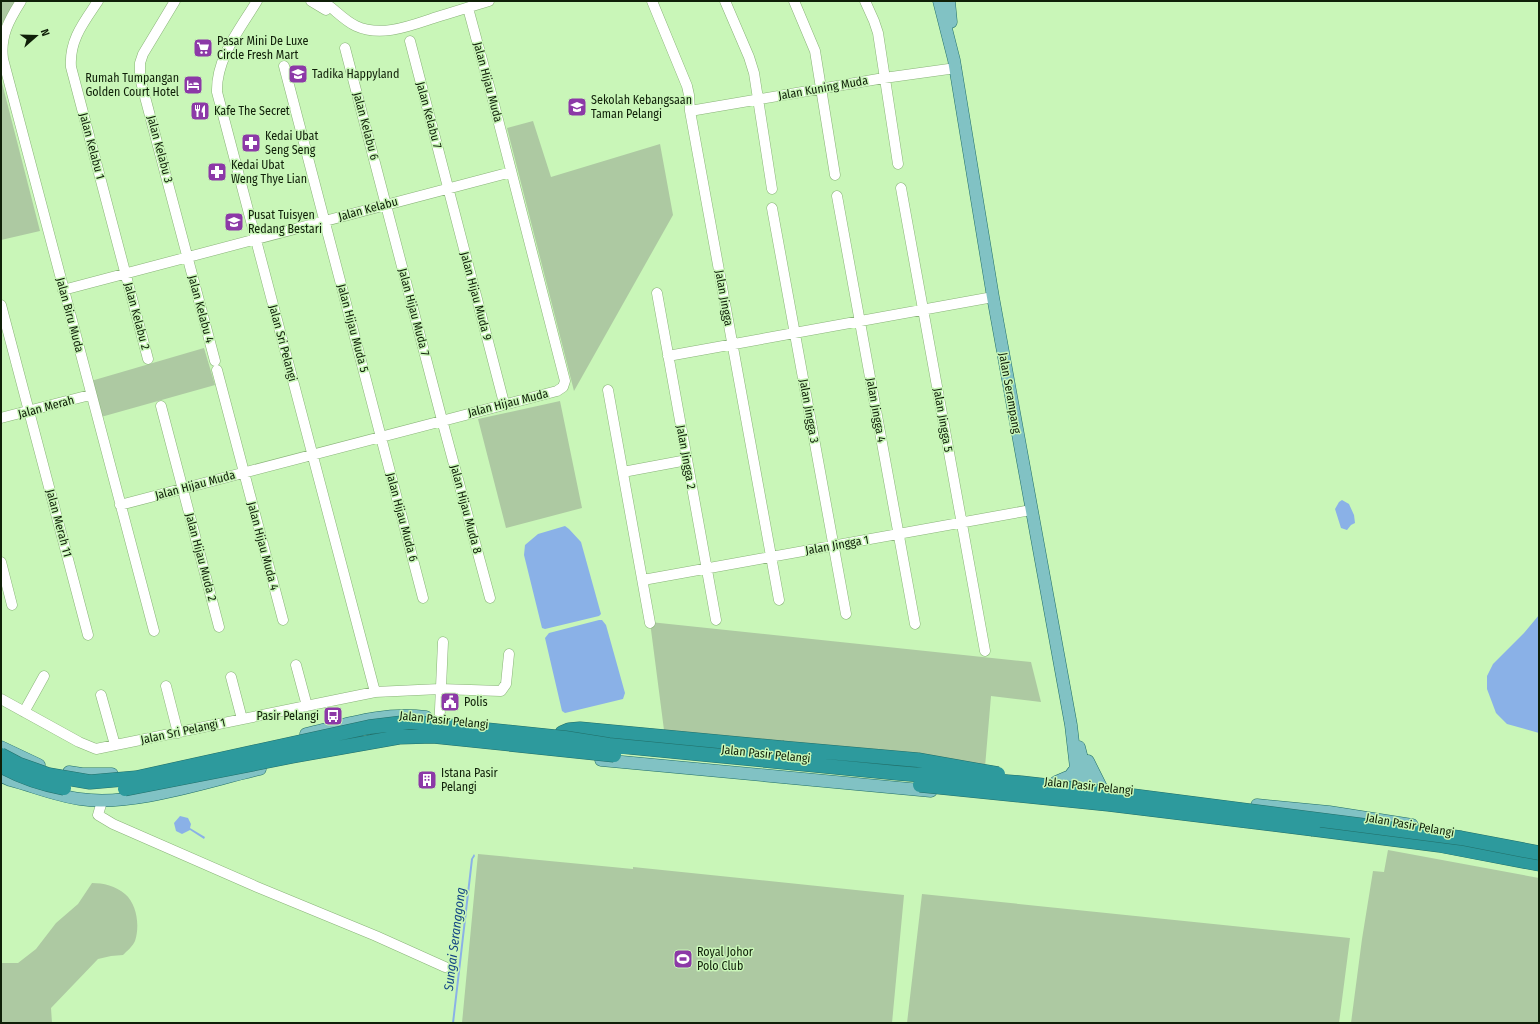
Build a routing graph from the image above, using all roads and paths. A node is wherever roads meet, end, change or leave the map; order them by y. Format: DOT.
graph roads {
  1 [pos="21,1"];
  2 [pos="98,1"];
  3 [pos="176,1"];
  4 [pos="257,1"];
  5 [pos="311,1"];
  6 [pos="322,1"];
  7 [pos="489,1"];
  8 [pos="652,1"];
  9 [pos="725,1"];
  10 [pos="794,1"];
  11 [pos="865,1"];
  12 [pos="940,1"];
  13 [pos="949,1"];
  14 [pos="468,8"];
  15 [pos="336,12"];
  16 [pos="410,41"];
  17 [pos="345,48"];
  18 [pos="955,64"];
  19 [pos="284,66"];
  20 [pos="884,78"];
  21 [pos="820,88"];
  22 [pos="758,99"];
  23 [pos="690,110"];
  24 [pos="898,164"];
  25 [pos="511,172"];
  26 [pos="835,175"];
  27 [pos="448,188"];
  28 [pos="900,188"];
  29 [pos="772,189"];
  30 [pos="837,196"];
  31 [pos="386,204"];
  32 [pos="772,208"];
  33 [pos="324,220"];
  34 [pos="255,239"];
  35 [pos="187,257"];
  36 [pos="126,273"];
  37 [pos="63,290"];
  38 [pos="657,293"];
  39 [pos="993,297"];
  40 [pos="1,305"];
  41 [pos="923,310"];
  42 [pos="860,321"];
  43 [pos="795,333"];
  44 [pos="733,344"];
  45 [pos="668,356"];
  46 [pos="148,359"];
  47 [pos="608,390"];
  48 [pos="90,395"];
  49 [pos="504,404"];
  50 [pos="161,406"];
  51 [pos="29,411"];
  52 [pos="1,418"];
  53 [pos="442,420"];
  54 [pos="381,436"];
  55 [pos="312,454"];
  56 [pos="687,460"];
  57 [pos="244,472"];
  58 [pos="623,472"];
  59 [pos="183,488"];
  60 [pos="120,505"];
  61 [pos="1031,510"];
  62 [pos="961,522"];
  63 [pos="898,534"];
  64 [pos="834,545"];
  65 [pos="771,557"];
  66 [pos="1,562"];
  67 [pos="707,568"];
  68 [pos="643,580"];
  69 [pos="423,598"];
  70 [pos="490,598"];
  71 [pos="779,600"];
  72 [pos="12,605"];
  73 [pos="846,614"];
  74 [pos="283,620"];
  75 [pos="716,620"];
  76 [pos="650,623"];
  77 [pos="915,624"];
  78 [pos="219,627"];
  79 [pos="154,631"];
  80 [pos="88,635"];
  81 [pos="443,642"];
  82 [pos="985,651"];
  83 [pos="509,654"];
  84 [pos="296,665"];
  85 [pos="44,676"];
  86 [pos="231,677"];
  87 [pos="166,686"];
  88 [pos="440,689"];
  89 [pos="375,692"];
  90 [pos="101,694"];
  91 [pos="1,699"];
  92 [pos="307,706"];
  93 [pos="24,712"];
  94 [pos="242,719"];
  95 [pos="440,719"];
  96 [pos="1071,725"];
  97 [pos="178,733"];
  98 [pos="562,733"];
  99 [pos="438,743"];
  100 [pos="115,745"];
  101 [pos="1,747"];
  102 [pos="1080,748"];
  103 [pos="1,755"];
  104 [pos="1,766"];
  105 [pos="1076,768"];
  106 [pos="82,774"];
  107 [pos="105,775"];
  108 [pos="1,776"];
  109 [pos="1056,782"];
  110 [pos="1021,783"];
  111 [pos="1081,785"];
  112 [pos="1101,787"];
  113 [pos="81,799"];
  114 [pos="102,801"];
  115 [pos="1080,803"];
  116 [pos="1539,846"];
  117 [pos="1539,853"];
  118 [pos="1539,864"];
  119 [pos="1539,869"];
  120 [pos="445,967"];
  1 -- 37 [label="street, Jalan Biru Muda"];
  2 -- 36 [label="street, Jalan Kelabu 1"];
  3 -- 35 [label="street, Jalan Kelabu 3"];
  4 -- 34 [label="street, Jalan Sri Pelangi"];
  5 -- 15 [label="street"];
  6 -- 15 [label="street"];
  7 -- 14 [label="street"];
  8 -- 23 [label="street, Jalan Jingga"];
  9 -- 22 [label="street"];
  10 -- 21 [label="street"];
  11 -- 20 [label="street"];
  12 -- 18 [label="main road, Jalan Serampang"];
  13 -- 18 [label="main road, Jalan Serampang"];
  14 -- 15 [label="street"];
  14 -- 25 [label="street, Jalan Hijau Muda"];
  16 -- 27 [label="street, Jalan Kelabu 7"];
  17 -- 31 [label="street, Jalan Kelabu 6"];
  18 -- 20 [label="street, Jalan Kuning Muda"];
  18 -- 39 [label="main road, Jalan Serampang"];
  19 -- 33 [label="street, Jalan Hijau Muda 5"];
  20 -- 21 [label="street, Jalan Kuning Muda"];
  20 -- 24 [label="street"];
  21 -- 22 [label="street, Jalan Kuning Muda"];
  21 -- 26 [label="street"];
  22 -- 23 [label="street, Jalan Kuning Muda"];
  22 -- 29 [label="street"];
  23 -- 44 [label="street, Jalan Jingga"];
  25 -- 27 [label="street, Jalan Kelabu"];
  25 -- 49 [label="street, Jalan Hijau Muda"];
  27 -- 31 [label="street, Jalan Kelabu"];
  27 -- 49 [label="street, Jalan Hijau Muda 9"];
  28 -- 41 [label="street, Jalan Jingga 5"];
  30 -- 42 [label="street, Jalan Jingga 4"];
  31 -- 33 [label="street, Jalan Kelabu"];
  31 -- 53 [label="street, Jalan Hijau Muda 7"];
  32 -- 43 [label="street, Jalan Jingga 3"];
  33 -- 34 [label="street, Jalan Kelabu"];
  33 -- 54 [label="street, Jalan Hijau Muda 5"];
  34 -- 35 [label="street, Jalan Kelabu"];
  34 -- 55 [label="street, Jalan Sri Pelangi"];
  35 -- 36 [label="street, Jalan Kelabu"];
  35 -- 57 [label="street, Jalan Kelabu 4"];
  36 -- 37 [label="street, Jalan Kelabu"];
  36 -- 46 [label="street, Jalan Kelabu 2"];
  37 -- 48 [label="street, Jalan Biru Muda"];
  38 -- 45 [label="street, Jalan Jingga 2"];
  39 -- 41 [label="street"];
  39 -- 61 [label="main road, Jalan Serampang"];
  40 -- 51 [label="street, Jalan Merah 11"];
  41 -- 42 [label="street"];
  41 -- 62 [label="street, Jalan Jingga 5"];
  42 -- 43 [label="street"];
  42 -- 63 [label="street, Jalan Jingga 4"];
  43 -- 44 [label="street"];
  43 -- 64 [label="street, Jalan Jingga 3"];
  44 -- 45 [label="street"];
  44 -- 65 [label="street, Jalan Jingga"];
  45 -- 56 [label="street, Jalan Jingga 2"];
  47 -- 58 [label="street"];
  48 -- 51 [label="street, Jalan Merah"];
  48 -- 60 [label="street, Jalan Biru Muda"];
  49 -- 53 [label="street, Jalan Hijau Muda"];
  50 -- 59 [label="street, Jalan Hijau Muda 2"];
  51 -- 52 [label="street, Jalan Merah"];
  51 -- 80 [label="street, Jalan Merah 11"];
  53 -- 54 [label="street, Jalan Hijau Muda"];
  53 -- 70 [label="street, Jalan Hijau Muda 8"];
  54 -- 55 [label="street, Jalan Hijau Muda"];
  54 -- 69 [label="street, Jalan Hijau Muda 6"];
  55 -- 57 [label="street, Jalan Hijau Muda"];
  55 -- 89 [label="street, Jalan Sri Pelangi"];
  56 -- 58 [label="street"];
  56 -- 67 [label="street, Jalan Jingga 2"];
  57 -- 59 [label="street, Jalan Hijau Muda"];
  57 -- 74 [label="street, Jalan Hijau Muda 4"];
  58 -- 68 [label="street"];
  59 -- 60 [label="street, Jalan Hijau Muda"];
  59 -- 78 [label="street, Jalan Hijau Muda 2"];
  60 -- 79 [label="street, Jalan Biru Muda"];
  61 -- 62 [label="street, Jalan Jingga 1"];
  61 -- 96 [label="main road, Jalan Serampang"];
  62 -- 63 [label="street, Jalan Jingga 1"];
  62 -- 82 [label="street, Jalan Jingga 5"];
  63 -- 64 [label="street, Jalan Jingga 1"];
  63 -- 77 [label="street, Jalan Jingga 4"];
  64 -- 65 [label="street, Jalan Jingga 1"];
  64 -- 73 [label="street, Jalan Jingga 3"];
  65 -- 67 [label="street, Jalan Jingga 1"];
  65 -- 71 [label="street, Jalan Jingga"];
  66 -- 72 [label="street"];
  67 -- 68 [label="street, Jalan Jingga 1"];
  67 -- 75 [label="street, Jalan Jingga 2"];
  68 -- 76 [label="street"];
  81 -- 88 [label="street"];
  83 -- 88 [label="street, Jalan Sri Pelangi 1"];
  84 -- 92 [label="street"];
  85 -- 93 [label="street"];
  86 -- 94 [label="street"];
  87 -- 97 [label="street"];
  88 -- 89 [label="street, Jalan Sri Pelangi 1"];
  88 -- 95 [label="street"];
  89 -- 92 [label="street, Jalan Sri Pelangi 1"];
  90 -- 100 [label="street"];
  91 -- 93 [label="street, Jalan Sri Pelangi 1"];
  92 -- 94 [label="street, Jalan Sri Pelangi 1"];
  93 -- 100 [label="street, Jalan Sri Pelangi 1"];
  94 -- 97 [label="street, Jalan Sri Pelangi 1"];
  95 -- 98 [label="main road, Jalan Pasir Pelangi"];
  95 -- 99 [label="street"];
  95 -- 107 [label="main road, Jalan Pasir Pelangi"];
  96 -- 102 [label="main road, Jalan Serampang"];
  96 -- 105 [label="main road, Jalan Serampang"];
  97 -- 100 [label="street, Jalan Sri Pelangi 1"];
  98 -- 109 [label="main road, Jalan Pasir Pelangi"];
  98 -- 110 [label="highway, bridge"];
  99 -- 114 [label="main road, Jalan Pasir Pelangi"];
  99 -- 115 [label="main road, Jalan Pasir Pelangi"];
  101 -- 106 [label="main road, Jalan Pasir Pelangi"];
  102 -- 111 [label="main road, Jalan Serampang"];
  102 -- 112 [label="main road"];
  103 -- 110 [label="highway, bridge"];
  104 -- 118 [label="highway, bridge"];
  105 -- 109 [label="main road"];
  105 -- 111 [label="main road, Jalan Serampang"];
  106 -- 107 [label="main road, Jalan Pasir Pelangi"];
  106 -- 113 [label="main road"];
  107 -- 114 [label="main road"];
  108 -- 113 [label="main road, Jalan Pasir Pelangi"];
  109 -- 111 [label="main road, Jalan Pasir Pelangi"];
  110 -- 117 [label="highway, bridge"];
  111 -- 112 [label="main road, Jalan Pasir Pelangi"];
  111 -- 115 [label="main road, Jalan Serampang"];
  112 -- 116 [label="main road, Jalan Pasir Pelangi"];
  113 -- 114 [label="main road, Jalan Pasir Pelangi"];
  114 -- 120 [label="street"];
  115 -- 119 [label="main road, Jalan Pasir Pelangi"];
}
